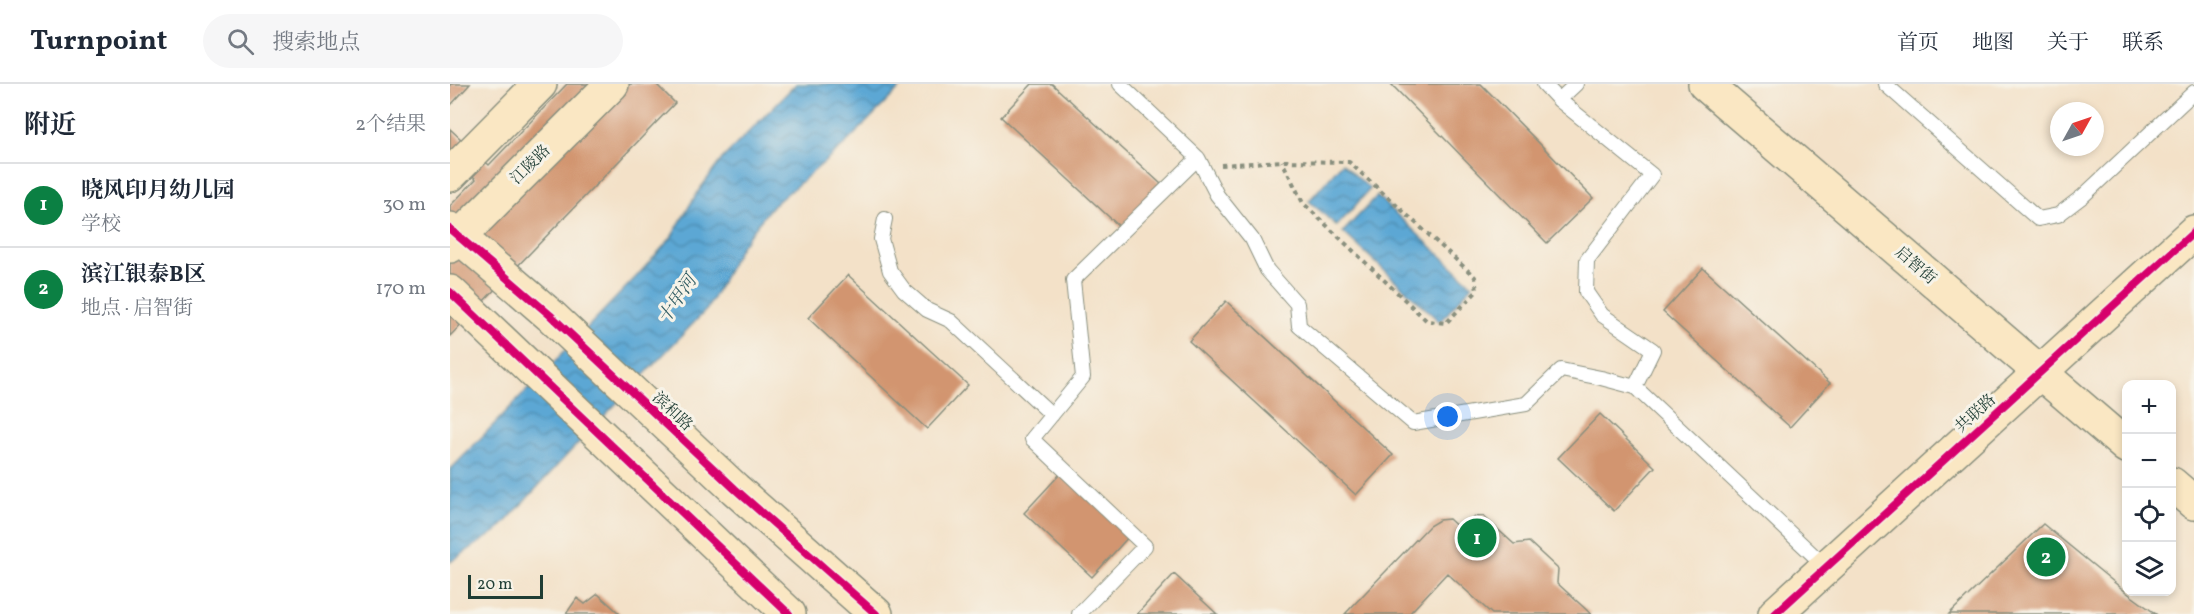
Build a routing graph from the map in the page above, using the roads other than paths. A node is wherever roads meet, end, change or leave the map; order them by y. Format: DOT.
graph roads {
  1 [pos="540,84"];
  2 [pos="612,84"];
  3 [pos="1120,84"];
  4 [pos="1544,84"];
  5 [pos="1576,84"];
  6 [pos="1705,84"];
  7 [pos="1885,84"];
  8 [pos="2194,92"];
  9 [pos="1559,100"];
  10 [pos="1200,162"];
  11 [pos="450,175"];
  12 [pos="885,219"];
  13 [pos="2194,232"];
  14 [pos="453,238"];
  15 [pos="450,292"];
  16 [pos="2040,374"];
  17 [pos="1635,387"];
  18 [pos="1052,415"];
  19 [pos="2122,442"];
  20 [pos="2176,487"];
  21 [pos="2194,503"];
  22 [pos="1826,567"];
  23 [pos="789,614"];
  24 [pos="876,614"];
  25 [pos="1079,614"];
  26 [pos="1775,614"];
  1 -- 11 [label="main road"];
  2 -- 14 [label="main road, 江陵路"];
  3 -- 10 [label="lane"];
  4 -- 9 [label="lane"];
  5 -- 9 [label="lane"];
  6 -- 16 [label="main road, 启智街"];
  7 -- 8 [label="lane"];
  9 -- 17 [label="lane"];
  10 -- 17 [label="lane"];
  10 -- 18 [label="lane"];
  12 -- 18 [label="lane"];
  13 -- 16 [label="main road, 共联路"];
  14 -- 24 [label="main road, 滨和路"];
  15 -- 23 [label="main road"];
  16 -- 19 [label="main road, 启智街"];
  16 -- 22 [label="main road, 共联路"];
  17 -- 22 [label="lane"];
  18 -- 25 [label="lane"];
  20 -- 21 [label="main road"];
  22 -- 26 [label="main road, 共联路"];
}
